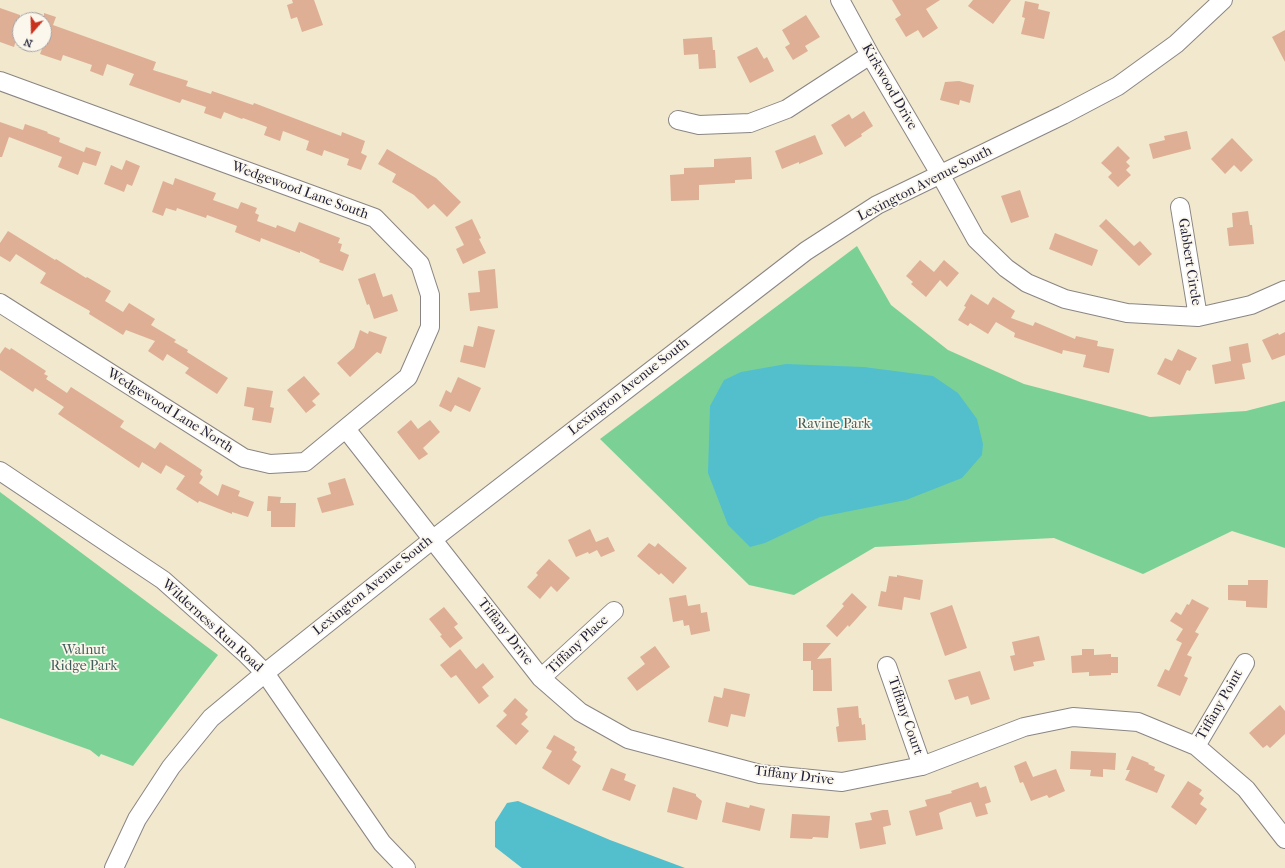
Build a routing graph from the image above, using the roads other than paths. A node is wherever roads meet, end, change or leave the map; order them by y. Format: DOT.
graph roads {
  1 [pos="840,0"];
  2 [pos="1223,0"];
  3 [pos="870,55"];
  4 [pos="0,81"];
  5 [pos="678,120"];
  6 [pos="940,174"];
  7 [pos="1180,207"];
  8 [pos="1285,290"];
  9 [pos="0,303"];
  10 [pos="1198,317"];
  11 [pos="346,429"];
  12 [pos="0,471"];
  13 [pos="432,540"];
  14 [pos="614,611"];
  15 [pos="1245,663"];
  16 [pos="887,666"];
  17 [pos="264,673"];
  18 [pos="542,678"];
  19 [pos="1196,746"];
  20 [pos="922,766"];
  21 [pos="1285,839"];
  22 [pos="114,868"];
  23 [pos="406,868"];
  1 -- 3 [label="street, Kirkwood Drive"];
  2 -- 6 [label="street, Lexington Avenue South"];
  3 -- 5 [label="street"];
  3 -- 6 [label="street, Kirkwood Drive"];
  4 -- 11 [label="street, Wedgewood Lane South"];
  6 -- 10 [label="street, Kirkwood Drive"];
  6 -- 13 [label="street, Lexington Avenue South"];
  7 -- 10 [label="street, Gabbert Circle"];
  8 -- 10 [label="street, Kirkwood Drive"];
  9 -- 11 [label="street, Wedgewood Lane North"];
  11 -- 13 [label="street, Tiffany Drive"];
  12 -- 17 [label="street, Wilderness Run Road"];
  13 -- 17 [label="street, Lexington Avenue South"];
  13 -- 18 [label="street, Tiffany Drive"];
  14 -- 18 [label="street, Tiffany Place"];
  15 -- 19 [label="street, Tiffany Point"];
  16 -- 20 [label="street, Tiffany Court"];
  17 -- 22 [label="street, Lexington Avenue South"];
  17 -- 23 [label="street, Wilderness Run Road"];
  18 -- 20 [label="street, Tiffany Drive"];
  19 -- 20 [label="street, Tiffany Drive"];
  19 -- 21 [label="street, Tiffany Drive"];
}
